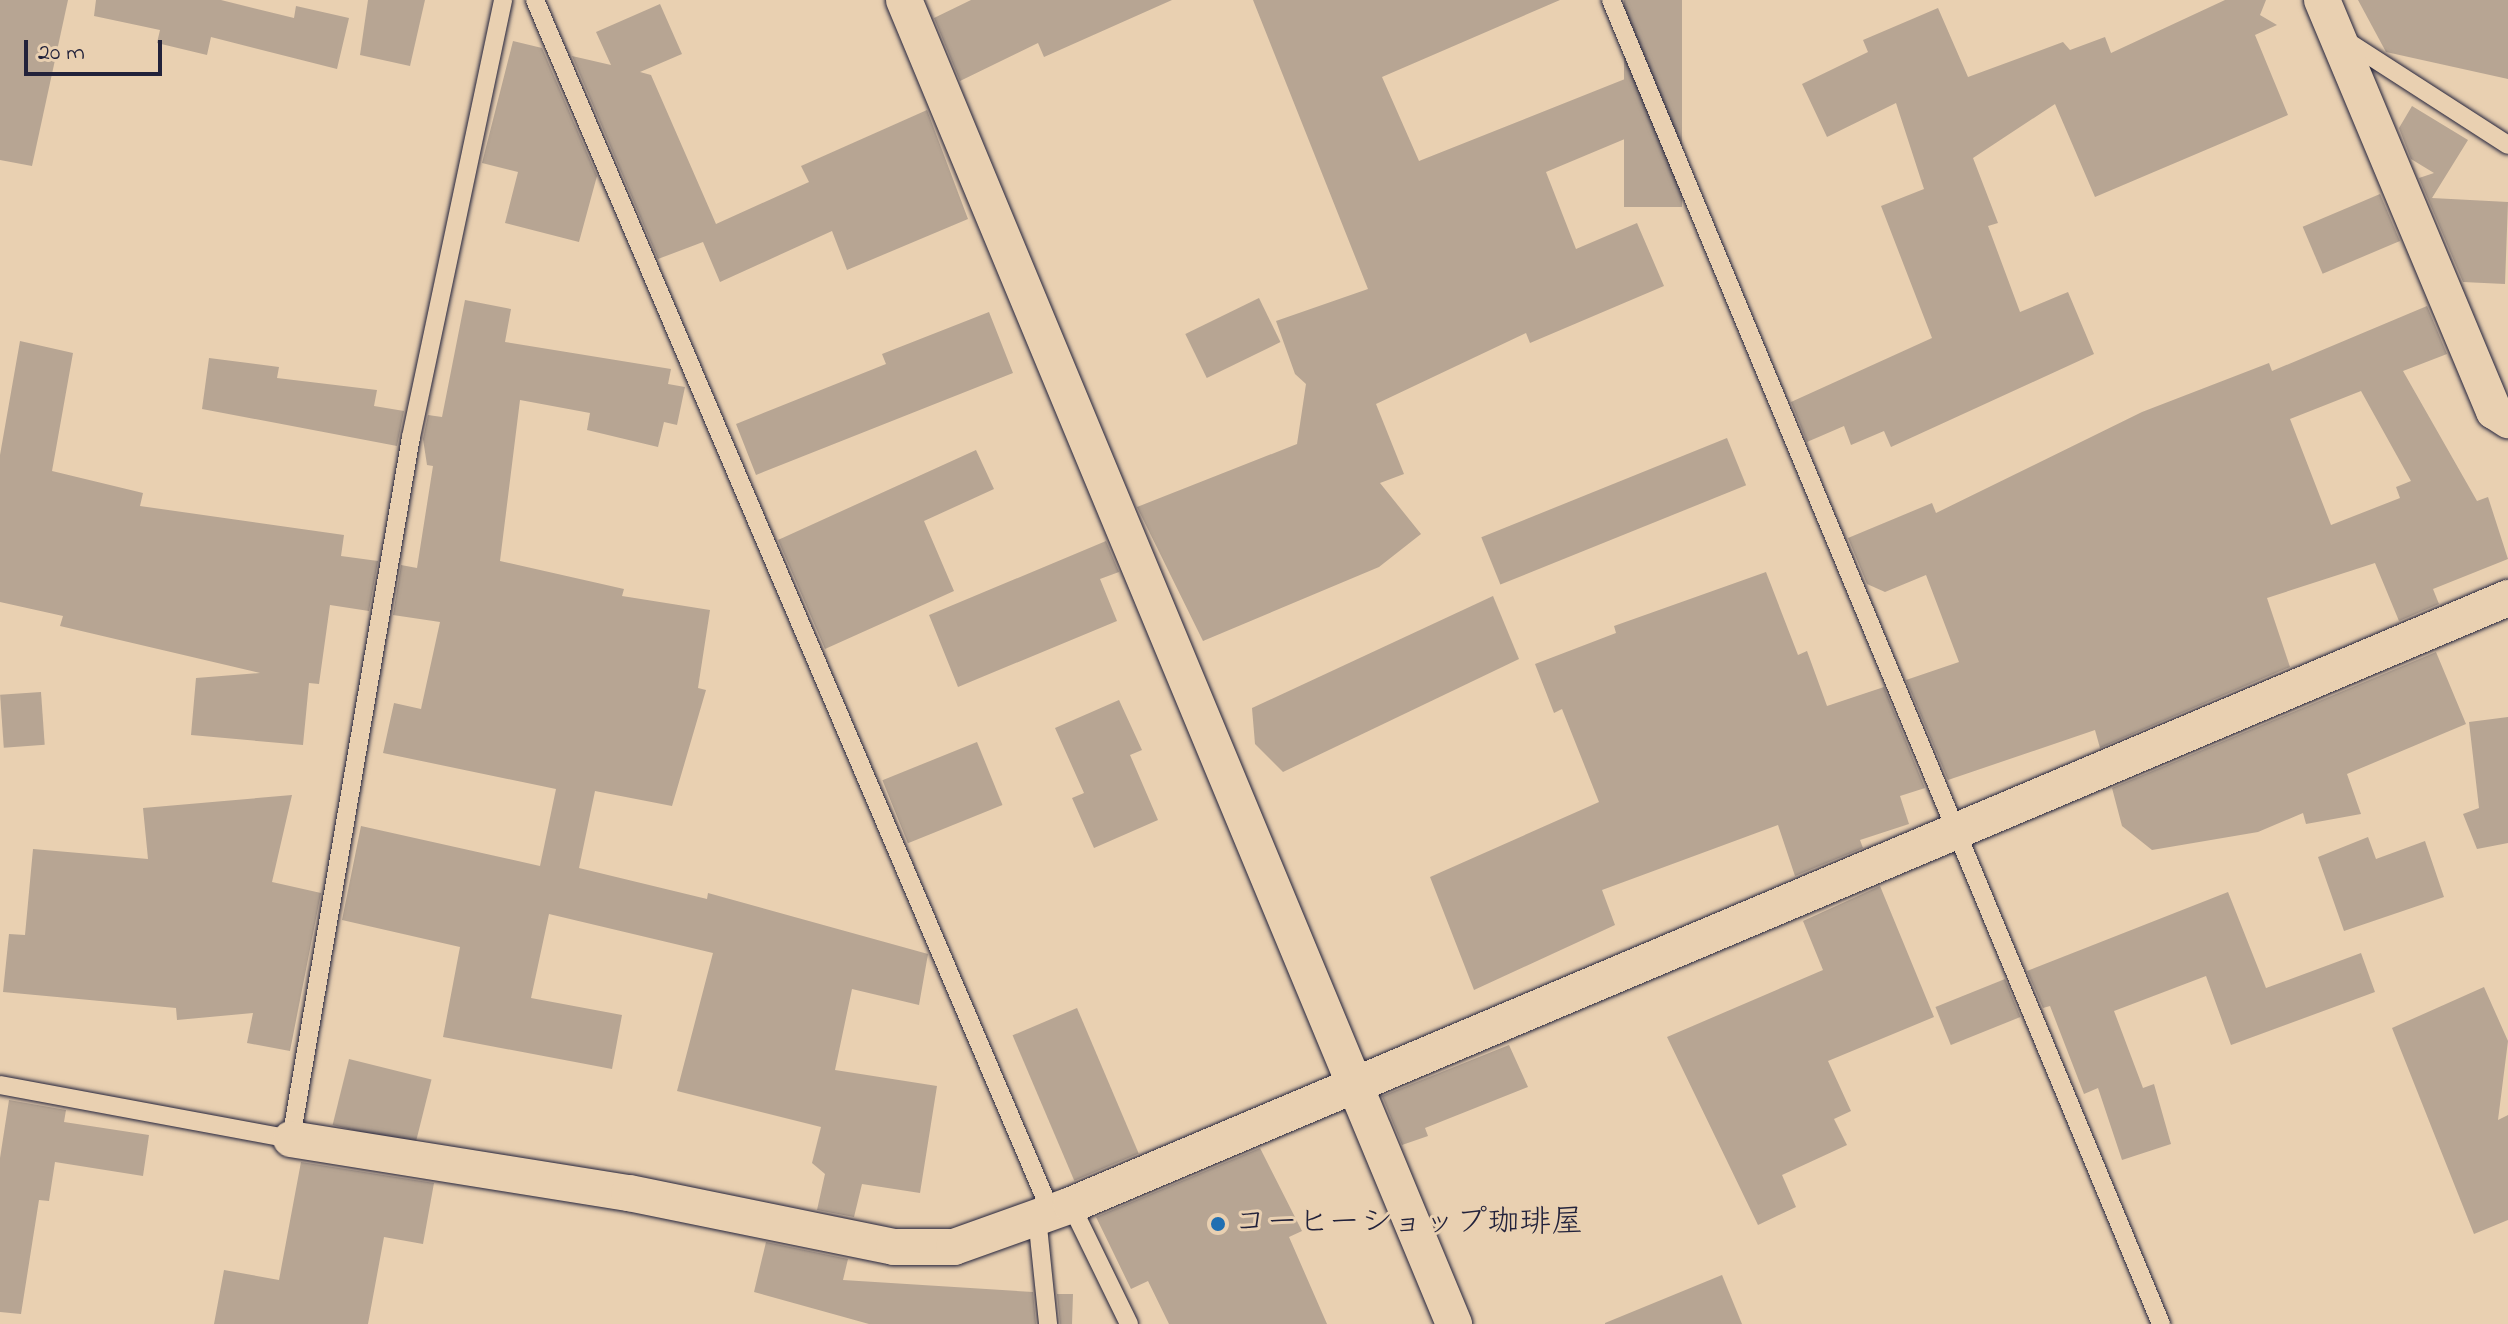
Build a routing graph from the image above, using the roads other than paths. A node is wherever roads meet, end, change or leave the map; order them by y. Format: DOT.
graph roads {
  1 [pos="503,0"];
  2 [pos="535,0"];
  3 [pos="904,0"];
  4 [pos="1611,0"];
  5 [pos="2322,0"];
  6 [pos="2336,34"];
  7 [pos="2508,145"];
  8 [pos="2508,420"];
  9 [pos="2508,598"];
  10 [pos="1957,827"];
  11 [pos="1352,1081"];
  12 [pos="0,1085"];
  13 [pos="291,1139"];
  14 [pos="1053,1211"];
  15 [pos="1048,1324"];
  16 [pos="1129,1324"];
  17 [pos="1454,1324"];
  18 [pos="2161,1324"];
  1 -- 13 [label="lane"];
  2 -- 14 [label="lane"];
  3 -- 11 [label="street"];
  4 -- 10 [label="lane"];
  5 -- 6 [label="street"];
  6 -- 7 [label="lane"];
  6 -- 8 [label="street"];
  9 -- 10 [label="street"];
  10 -- 11 [label="street"];
  10 -- 18 [label="lane"];
  11 -- 14 [label="street"];
  11 -- 17 [label="street"];
  12 -- 13 [label="lane"];
  13 -- 14 [label="street"];
  14 -- 15 [label="lane"];
  14 -- 16 [label="lane"];
}
